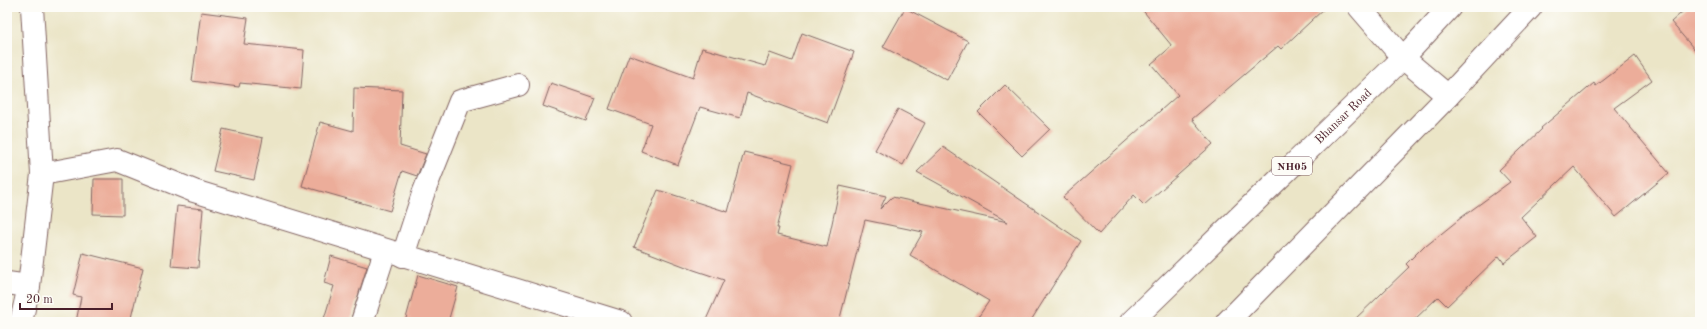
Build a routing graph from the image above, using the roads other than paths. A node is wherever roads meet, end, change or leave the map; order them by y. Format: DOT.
graph roads {
  1 [pos="32,7"];
  2 [pos="1358,7"];
  3 [pos="1450,7"];
  4 [pos="1531,7"];
  5 [pos="1403,58"];
  6 [pos="518,85"];
  7 [pos="1448,96"];
  8 [pos="42,174"];
  9 [pos="394,254"];
  10 [pos="7,283"];
  11 [pos="29,286"];
  12 [pos="21,322"];
  13 [pos="362,322"];
  14 [pos="621,322"];
  15 [pos="1131,322"];
  16 [pos="1227,322"];
  1 -- 8 [label="main road"];
  2 -- 5 [label="main road"];
  3 -- 5 [label="main road, Bhansar Road / NH05"];
  4 -- 7 [label="main road"];
  5 -- 7 [label="main road"];
  5 -- 15 [label="main road, Bhansar Road / NH05"];
  6 -- 9 [label="main road"];
  7 -- 16 [label="main road"];
  8 -- 9 [label="main road"];
  8 -- 11 [label="main road"];
  9 -- 13 [label="main road"];
  9 -- 14 [label="main road"];
  10 -- 11 [label="main road"];
  11 -- 12 [label="main road"];
}
